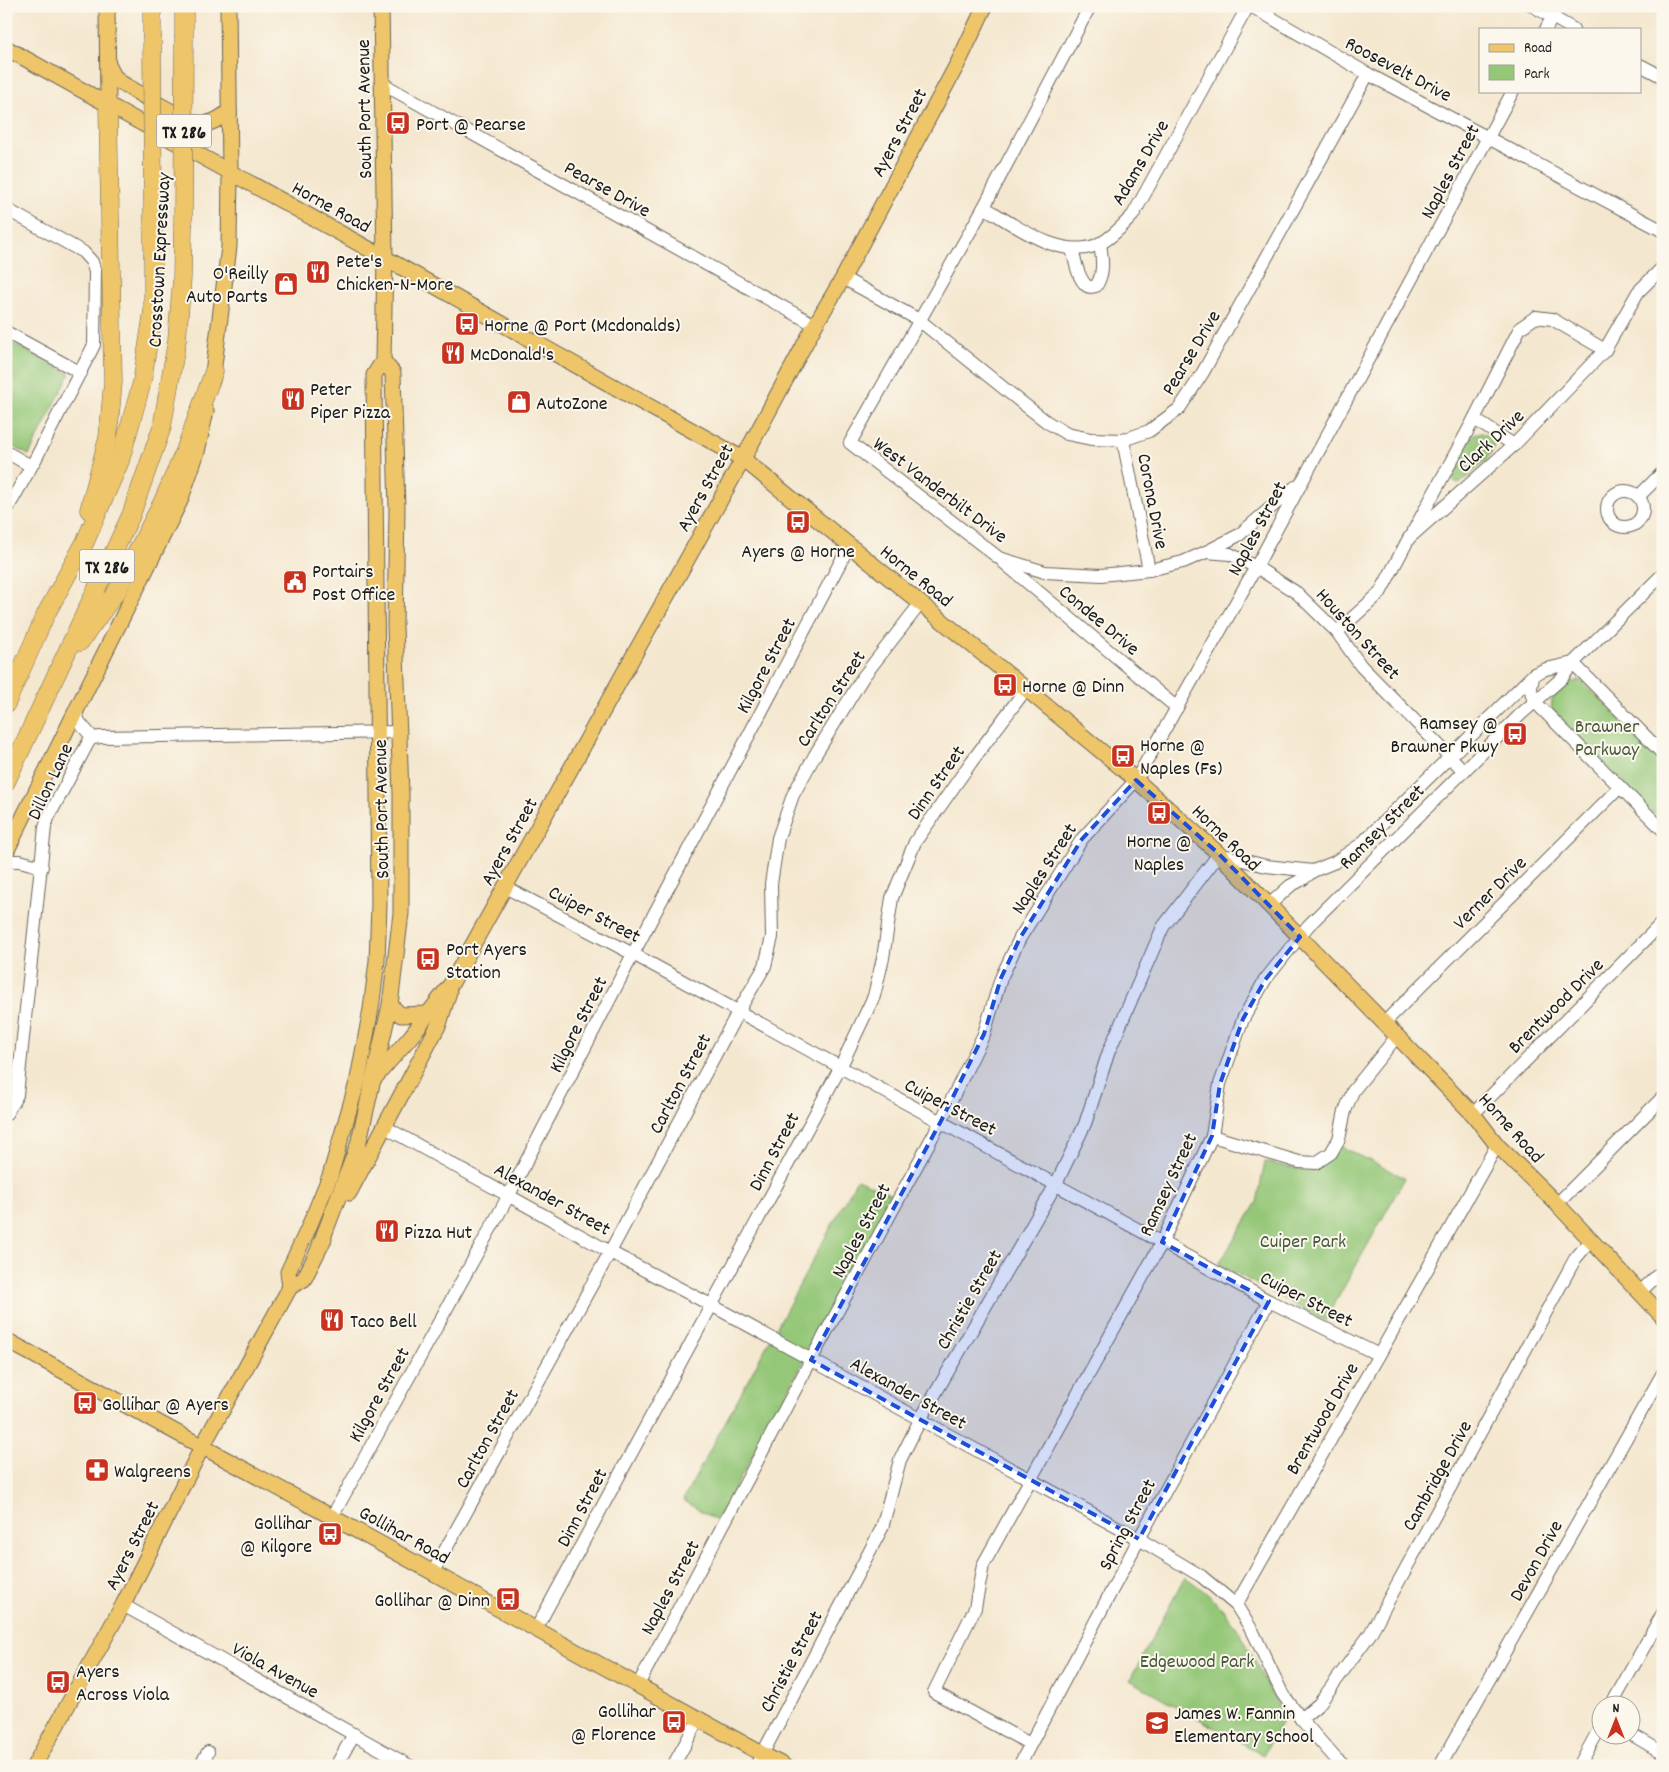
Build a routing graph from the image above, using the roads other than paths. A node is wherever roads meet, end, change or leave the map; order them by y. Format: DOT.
graph roads {
  1 [pos="152,6"];
  2 [pos="184,6"];
  3 [pos="228,6"];
  4 [pos="381,6"];
  5 [pos="985,6"];
  6 [pos="1090,6"];
  7 [pos="1250,6"];
  8 [pos="1533,6"];
  9 [pos="107,7"];
  10 [pos="1552,17"];
  11 [pos="1571,28"];
  12 [pos="6,48"];
  13 [pos="108,65"];
  14 [pos="1642,66"];
  15 [pos="1368,74"];
  16 [pos="1663,77"];
  17 [pos="383,84"];
  18 [pos="1512,92"];
  19 [pos="108,104"];
  20 [pos="229,112"];
  21 [pos="1489,137"];
  22 [pos="230,173"];
  23 [pos="984,207"];
  24 [pos="6,209"];
  25 [pos="1663,231"];
  26 [pos="1100,243"];
  27 [pos="1072,249"];
  28 [pos="385,258"];
  29 [pos="1663,267"];
  30 [pos="843,278"];
  31 [pos="919,320"];
  32 [pos="815,325"];
  33 [pos="6,332"];
  34 [pos="1605,350"];
  35 [pos="383,361"];
  36 [pos="214,371"];
  37 [pos="81,373"];
  38 [pos="1474,419"];
  39 [pos="1123,440"];
  40 [pos="1514,445"];
  41 [pos="6,452"];
  42 [pos="743,459"];
  43 [pos="31,466"];
  44 [pos="1663,472"];
  45 [pos="1301,482"];
  46 [pos="1638,496"];
  47 [pos="6,511"];
  48 [pos="1409,538"];
  49 [pos="849,546"];
  50 [pos="1206,552"];
  51 [pos="999,558"];
  52 [pos="72,566"];
  53 [pos="1256,567"];
  54 [pos="1149,570"];
  55 [pos="1663,574"];
  56 [pos="920,604"];
  57 [pos="1336,632"];
  58 [pos="1573,663"];
  59 [pos="1534,674"];
  60 [pos="56,675"];
  61 [pos="1026,689"];
  62 [pos="1536,702"];
  63 [pos="6,704"];
  64 [pos="1178,708"];
  65 [pos="76,711"];
  66 [pos="377,732"];
  67 [pos="398,732"];
  68 [pos="93,738"];
  69 [pos="1662,753"];
  70 [pos="1449,757"];
  71 [pos="1464,771"];
  72 [pos="1136,780"];
  73 [pos="6,782"];
  74 [pos="1620,787"];
  75 [pos="1663,830"];
  76 [pos="6,852"];
  77 [pos="1219,854"];
  78 [pos="6,861"];
  79 [pos="42,867"];
  80 [pos="1312,871"];
  81 [pos="505,887"];
  82 [pos="1268,906"];
  83 [pos="1663,922"];
  84 [pos="1300,937"];
  85 [pos="634,954"];
  86 [pos="451,984"];
  87 [pos="390,1004"];
  88 [pos="738,1012"];
  89 [pos="427,1014"];
  90 [pos="1384,1023"];
  91 [pos="1397,1036"];
  92 [pos="840,1068"];
  93 [pos="365,1080"];
  94 [pos="1663,1096"];
  95 [pos="6,1114"];
  96 [pos="1473,1114"];
  97 [pos="941,1121"];
  98 [pos="385,1127"];
  99 [pos="1212,1136"];
  100 [pos="1497,1145"];
  101 [pos="1056,1184"];
  102 [pos="509,1195"];
  103 [pos="1556,1204"];
  104 [pos="1591,1240"];
  105 [pos="1162,1242"];
  106 [pos="319,1248"];
  107 [pos="610,1252"];
  108 [pos="1663,1270"];
  109 [pos="290,1287"];
  110 [pos="1640,1292"];
  111 [pos="1269,1301"];
  112 [pos="711,1305"];
  113 [pos="1663,1317"];
  114 [pos="6,1340"];
  115 [pos="1379,1355"];
  116 [pos="811,1360"];
  117 [pos="1663,1373"];
  118 [pos="920,1420"];
  119 [pos="202,1447"];
  120 [pos="1030,1480"];
  121 [pos="332,1517"];
  122 [pos="1139,1538"];
  123 [pos="433,1572"];
  124 [pos="1236,1605"];
  125 [pos="123,1606"];
  126 [pos="1663,1613"];
  127 [pos="536,1629"];
  128 [pos="638,1685"];
  129 [pos="1618,1694"];
  130 [pos="699,1719"];
  131 [pos="1301,1719"];
  132 [pos="354,1734"];
  133 [pos="1642,1741"];
  134 [pos="1592,1742"];
  135 [pos="1030,1744"];
  136 [pos="208,1752"];
  137 [pos="1663,1753"];
  138 [pos="759,1760"];
  139 [pos="34,1766"];
  140 [pos="200,1766"];
  141 [pos="336,1766"];
  142 [pos="410,1766"];
  143 [pos="673,1766"];
  144 [pos="784,1766"];
  145 [pos="1019,1766"];
  146 [pos="1345,1766"];
  147 [pos="1440,1766"];
  148 [pos="1579,1766"];
  1 -- 52 [label="highway, Crosstown Expressway / TX 286, bridge"];
  2 -- 60 [label="highway, Crosstown Expressway / TX 286, bridge"];
  3 -- 20 [label="main road"];
  4 -- 17 [label="main road, South Port Avenue"];
  5 -- 30 [label="main road, Ayers Street"];
  6 -- 23 [label="street, West Vanderbilt Drive"];
  7 -- 15 [label="street, Roosevelt Drive"];
  7 -- 26 [label="street, Adams Drive"];
  8 -- 10 [label="street"];
  9 -- 13 [label="main road"];
  10 -- 11 [label="street"];
  12 -- 19 [label="main road, Horne Road"];
  13 -- 19 [label="main road"];
  13 -- 20 [label="main road"];
  14 -- 16 [label="street"];
  15 -- 21 [label="street, Roosevelt Drive"];
  15 -- 39 [label="street, Pearse Drive"];
  17 -- 28 [label="main road, South Port Avenue"];
  17 -- 32 [label="street, Pearse Drive"];
  18 -- 21 [label="street, Naples Street"];
  19 -- 22 [label="main road, Horne Road"];
  19 -- 52 [label="highway"];
  20 -- 22 [label="main road"];
  21 -- 25 [label="street, Roosevelt Drive"];
  21 -- 45 [label="street, Naples Street"];
  22 -- 28 [label="main road, Horne Road"];
  22 -- 36 [label="main road"];
  23 -- 27 [label="street, Adams Drive"];
  23 -- 31 [label="street, West Vanderbilt Drive"];
  24 -- 37 [label="street"];
  26 -- 27 [label="street, Adams Drive"];
  26 -- 27 [label="street"];
  28 -- 35 [label="main road, South Port Avenue"];
  28 -- 42 [label="main road, Horne Road"];
  29 -- 34 [label="street, Clark Drive"];
  30 -- 31 [label="street, Pearse Drive"];
  30 -- 32 [label="main road, Ayers Street"];
  31 -- 39 [label="street, Pearse Drive"];
  31 -- 51 [label="street, West Vanderbilt Drive"];
  32 -- 42 [label="main road, Ayers Street"];
  33 -- 37 [label="street"];
  34 -- 38 [label="street"];
  34 -- 40 [label="street, Clark Drive"];
  35 -- 66 [label="main road, South Port Avenue"];
  35 -- 67 [label="main road, South Port Avenue"];
  36 -- 60 [label="highway"];
  36 -- 65 [label="main road"];
  37 -- 43 [label="street"];
  38 -- 40 [label="street"];
  38 -- 48 [label="street"];
  39 -- 54 [label="street, Corona Drive"];
  40 -- 48 [label="street, Clark Drive"];
  41 -- 43 [label="street"];
  42 -- 49 [label="main road, Horne Road"];
  42 -- 81 [label="main road, Ayers Street"];
  43 -- 47 [label="street"];
  44 -- 46 [label="street"];
  45 -- 50 [label="street, West Vanderbilt Drive"];
  45 -- 53 [label="street, Naples Street"];
  48 -- 57 [label="street, Clark Drive"];
  49 -- 56 [label="main road, Horne Road"];
  49 -- 85 [label="street, Kilgore Street"];
  50 -- 53 [label="street, Houston Street"];
  50 -- 54 [label="street, West Vanderbilt Drive"];
  51 -- 54 [label="street, West Vanderbilt Drive"];
  51 -- 64 [label="street, Condee Drive"];
  52 -- 63 [label="highway, Crosstown Expressway / TX 286"];
  53 -- 57 [label="street, Houston Street"];
  53 -- 64 [label="street, Naples Street"];
  55 -- 58 [label="street, Ramsey Street"];
  56 -- 61 [label="main road, Horne Road"];
  56 -- 88 [label="street, Carlton Street"];
  57 -- 70 [label="street, Houston Street"];
  58 -- 59 [label="street, Ramsey Street"];
  58 -- 62 [label="street, Ramsey Street"];
  58 -- 69 [label="street"];
  59 -- 62 [label="street"];
  59 -- 70 [label="street, Ramsey Street"];
  60 -- 73 [label="highway, Crosstown Expressway / TX 286"];
  61 -- 72 [label="main road, Horne Road"];
  61 -- 92 [label="street, Dinn Street"];
  62 -- 71 [label="street, Ramsey Street"];
  62 -- 74 [label="street"];
  64 -- 72 [label="street, Naples Street"];
  65 -- 68 [label="street"];
  65 -- 76 [label="main road"];
  66 -- 67 [label="street, Dillon Lane"];
  66 -- 68 [label="street, Dillon Lane"];
  66 -- 93 [label="main road, South Port Avenue"];
  67 -- 87 [label="main road, South Port Avenue"];
  68 -- 79 [label="street, Dillon Lane"];
  70 -- 71 [label="street, Houston Street"];
  70 -- 80 [label="street, Ramsey Street"];
  71 -- 84 [label="street, Ramsey Street"];
  72 -- 77 [label="main road, Horne Road"];
  72 -- 97 [label="street, Naples Street"];
  74 -- 75 [label="street"];
  74 -- 90 [label="street, Verner Drive"];
  77 -- 80 [label="street"];
  77 -- 82 [label="main road, Horne Road"];
  77 -- 101 [label="street, Christie Street"];
  78 -- 79 [label="street"];
  79 -- 95 [label="street, Dillon Lane"];
  80 -- 82 [label="street, Ramsey Street"];
  81 -- 85 [label="street, Cuiper Street"];
  81 -- 86 [label="main road, Ayers Street"];
  82 -- 84 [label="main road, Horne Road"];
  83 -- 96 [label="street, Brentwood Drive"];
  84 -- 90 [label="main road, Horne Road"];
  84 -- 99 [label="street, Ramsey Street"];
  85 -- 88 [label="street, Cuiper Street"];
  85 -- 102 [label="street, Kilgore Street"];
  86 -- 89 [label="main road, Ayers Street"];
  86 -- 98 [label="main road, Ayers Street"];
  87 -- 89 [label="main road"];
  87 -- 93 [label="main road, South Port Avenue"];
  88 -- 92 [label="street, Cuiper Street"];
  88 -- 107 [label="street, Carlton Street"];
  89 -- 93 [label="main road, Ayers Street"];
  90 -- 91 [label="main road, Horne Road"];
  91 -- 96 [label="main road, Horne Road"];
  91 -- 99 [label="street"];
  92 -- 97 [label="street, Cuiper Street"];
  92 -- 112 [label="street, Dinn Street"];
  93 -- 106 [label="main road, South Port Avenue"];
  93 -- 109 [label="main road, Ayers Street"];
  94 -- 103 [label="street"];
  96 -- 100 [label="main road, Horne Road"];
  97 -- 101 [label="street, Cuiper Street"];
  97 -- 116 [label="street, Naples Street"];
  98 -- 102 [label="street, Alexander Street"];
  98 -- 106 [label="main road, Ayers Street"];
  99 -- 105 [label="street, Ramsey Street"];
  100 -- 103 [label="main road, Horne Road"];
  100 -- 115 [label="street, Brentwood Drive"];
  101 -- 105 [label="street, Cuiper Street"];
  101 -- 118 [label="street, Christie Street"];
  102 -- 107 [label="street, Alexander Street"];
  102 -- 121 [label="street, Kilgore Street"];
  103 -- 104 [label="main road, Horne Road"];
  104 -- 110 [label="main road, Horne Road"];
  104 -- 131 [label="street, Cambridge Drive"];
  105 -- 111 [label="street, Cuiper Street"];
  105 -- 120 [label="street, Ramsey Street"];
  106 -- 109 [label="main road, Ayers Street"];
  107 -- 112 [label="street, Alexander Street"];
  107 -- 123 [label="street, Carlton Street"];
  108 -- 110 [label="street"];
  109 -- 119 [label="main road, Ayers Street"];
  110 -- 113 [label="main road, Horne Road"];
  111 -- 115 [label="street, Cuiper Street"];
  111 -- 122 [label="street, Spring Street"];
  112 -- 116 [label="street, Alexander Street"];
  112 -- 127 [label="street, Dinn Street"];
  114 -- 119 [label="main road, Gollihar Road"];
  115 -- 124 [label="street, Brentwood Drive"];
  116 -- 118 [label="street, Alexander Street"];
  116 -- 128 [label="street, Naples Street"];
  117 -- 147 [label="street, Devon Drive"];
  118 -- 120 [label="street, Alexander Street"];
  118 -- 138 [label="street, Christie Street"];
  119 -- 121 [label="main road, Gollihar Road"];
  119 -- 125 [label="main road, Ayers Street"];
  120 -- 122 [label="street, Alexander Street"];
  120 -- 135 [label="street, Ramsey Street"];
  121 -- 123 [label="main road, Gollihar Road"];
  122 -- 124 [label="street, Alexander Street"];
  122 -- 135 [label="street, Spring Street"];
  123 -- 127 [label="main road, Gollihar Road"];
  124 -- 131 [label="street, Alexander Street"];
  125 -- 132 [label="street, Viola Avenue"];
  125 -- 139 [label="main road, Ayers Street"];
  126 -- 129 [label="street"];
  127 -- 128 [label="main road, Gollihar Road"];
  128 -- 130 [label="main road, Gollihar Road"];
  130 -- 138 [label="main road, Gollihar Road"];
  130 -- 143 [label="street"];
  131 -- 146 [label="street, Alexander Street"];
  132 -- 141 [label="street"];
  132 -- 142 [label="street, Viola Avenue"];
  133 -- 137 [label="street"];
  134 -- 148 [label="street"];
  135 -- 145 [label="street, Spring Street"];
  136 -- 140 [label="street"];
  138 -- 144 [label="main road, Gollihar Road"];
}
